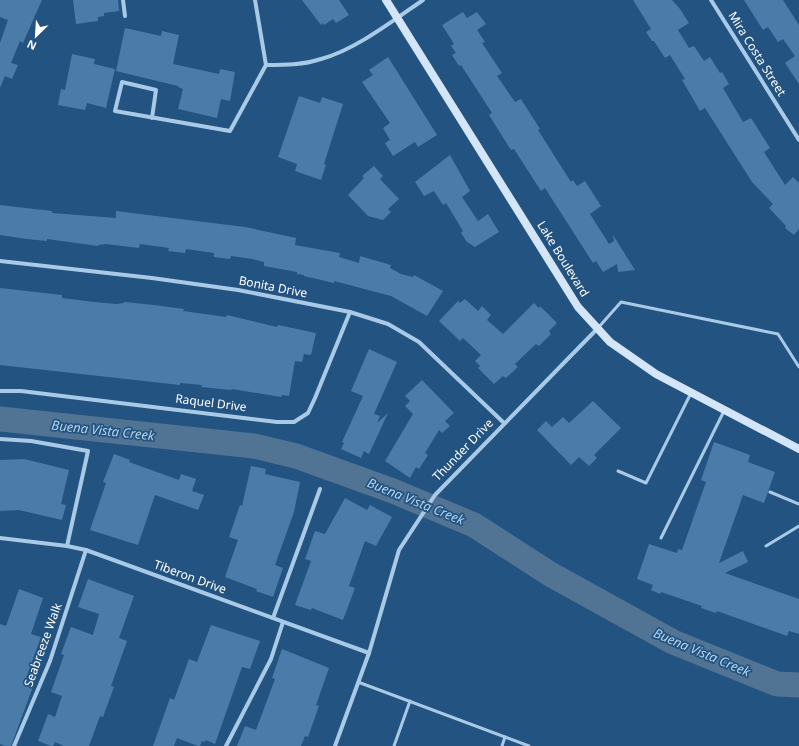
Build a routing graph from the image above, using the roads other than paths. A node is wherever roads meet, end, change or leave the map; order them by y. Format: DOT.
graph roads {
  1 [pos="123,0"];
  2 [pos="255,0"];
  3 [pos="386,0"];
  4 [pos="423,0"];
  5 [pos="711,0"];
  6 [pos="125,16"];
  7 [pos="397,17"];
  8 [pos="266,65"];
  9 [pos="152,118"];
  10 [pos="799,140"];
  11 [pos="0,261"];
  12 [pos="350,312"];
  13 [pos="597,329"];
  14 [pos="799,367"];
  15 [pos="0,391"];
  16 [pos="691,392"];
  17 [pos="725,410"];
  18 [pos="504,423"];
  19 [pos="0,439"];
  20 [pos="799,449"];
  21 [pos="618,471"];
  22 [pos="320,488"];
  23 [pos="770,492"];
  24 [pos="799,504"];
  25 [pos="799,526"];
  26 [pos="0,538"];
  27 [pos="661,538"];
  28 [pos="67,546"];
  29 [pos="766,546"];
  30 [pos="86,550"];
  31 [pos="273,618"];
  32 [pos="283,622"];
  33 [pos="369,654"];
  34 [pos="358,682"];
  35 [pos="410,701"];
  36 [pos="505,737"];
  37 [pos="14,746"];
  38 [pos="226,746"];
  39 [pos="335,746"];
  40 [pos="394,746"];
  41 [pos="502,746"];
  42 [pos="529,746"];
  1 -- 6 [label="street"];
  2 -- 8 [label="street"];
  3 -- 7 [label="main road, Lake Boulevard"];
  4 -- 7 [label="street"];
  5 -- 10 [label="street, Mira Costa Street"];
  7 -- 8 [label="street"];
  7 -- 13 [label="main road, Lake Boulevard"];
  8 -- 9 [label="street"];
  9 -- 9 [label="street"];
  11 -- 12 [label="street, Bonita Drive"];
  12 -- 15 [label="street, Raquel Drive"];
  12 -- 18 [label="street, Bonita Drive"];
  13 -- 14 [label="lane"];
  13 -- 16 [label="main road, Lake Boulevard"];
  13 -- 18 [label="street, Thunder Drive"];
  16 -- 17 [label="main road, Lake Boulevard"];
  16 -- 21 [label="lane"];
  17 -- 20 [label="main road, Lake Boulevard"];
  17 -- 27 [label="lane"];
  18 -- 33 [label="street, Thunder Drive"];
  19 -- 28 [label="street"];
  22 -- 31 [label="street"];
  23 -- 24 [label="lane"];
  25 -- 29 [label="lane"];
  26 -- 28 [label="street, Tiberon Drive"];
  28 -- 30 [label="street, Tiberon Drive"];
  30 -- 31 [label="street, Tiberon Drive"];
  30 -- 37 [label="street, Seabreeze Walk"];
  31 -- 32 [label="street, Tiberon Drive"];
  32 -- 33 [label="street, Tiberon Drive"];
  32 -- 38 [label="street"];
  33 -- 34 [label="street, Thunder Drive"];
  34 -- 35 [label="lane"];
  34 -- 39 [label="street, Thunder Drive"];
  35 -- 36 [label="lane"];
  35 -- 40 [label="lane"];
  36 -- 41 [label="lane"];
  36 -- 42 [label="lane"];
}
